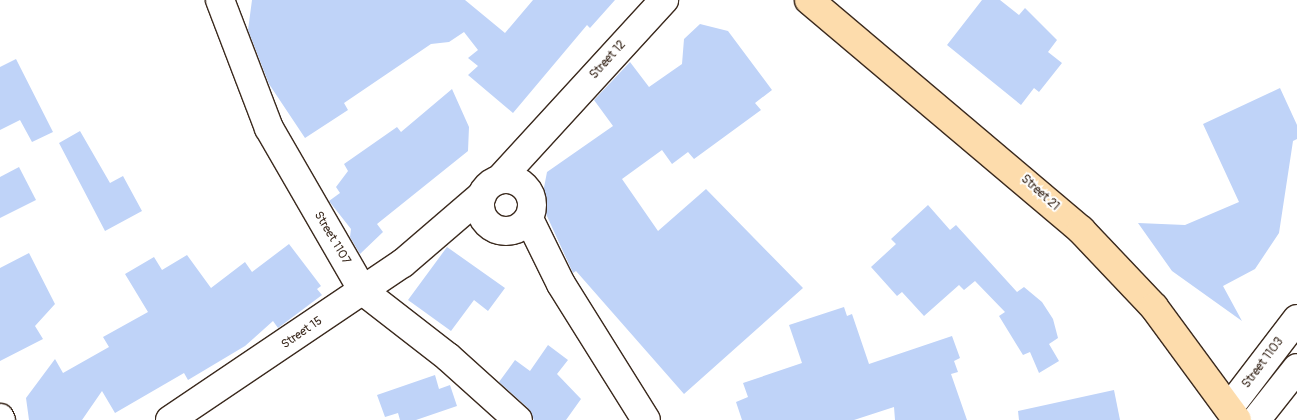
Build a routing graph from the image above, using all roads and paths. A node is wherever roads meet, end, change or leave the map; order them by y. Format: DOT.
graph roads {
  1 [pos="220,0"];
  2 [pos="664,0"];
  3 [pos="809,0"];
  4 [pos="553,121"];
  5 [pos="491,187"];
  6 [pos="528,189"];
  7 [pos="508,225"];
  8 [pos="431,242"];
  9 [pos="363,291"];
  10 [pos="1297,319"];
  11 [pos="1297,368"];
  12 [pos="1233,414"];
  13 [pos="170,420"];
  14 [pos="518,420"];
  15 [pos="646,420"];
  16 [pos="1256,420"];
  1 -- 9 [label="street, Street 1107"];
  2 -- 4 [label="street, Street 12"];
  3 -- 12 [label="main road, Street 21"];
  4 -- 5 [label="street, Street 12"];
  4 -- 6 [label="street, Street 12"];
  5 -- 6 [label="street"];
  5 -- 7 [label="street"];
  5 -- 8 [label="street, Street 15"];
  6 -- 7 [label="street"];
  7 -- 8 [label="street, Street 15"];
  7 -- 15 [label="street"];
  8 -- 9 [label="street, Street 15"];
  9 -- 13 [label="street, Street 15"];
  9 -- 14 [label="street, Street 1107"];
  10 -- 12 [label="street, Street 1103"];
  11 -- 16 [label="street"];
}
